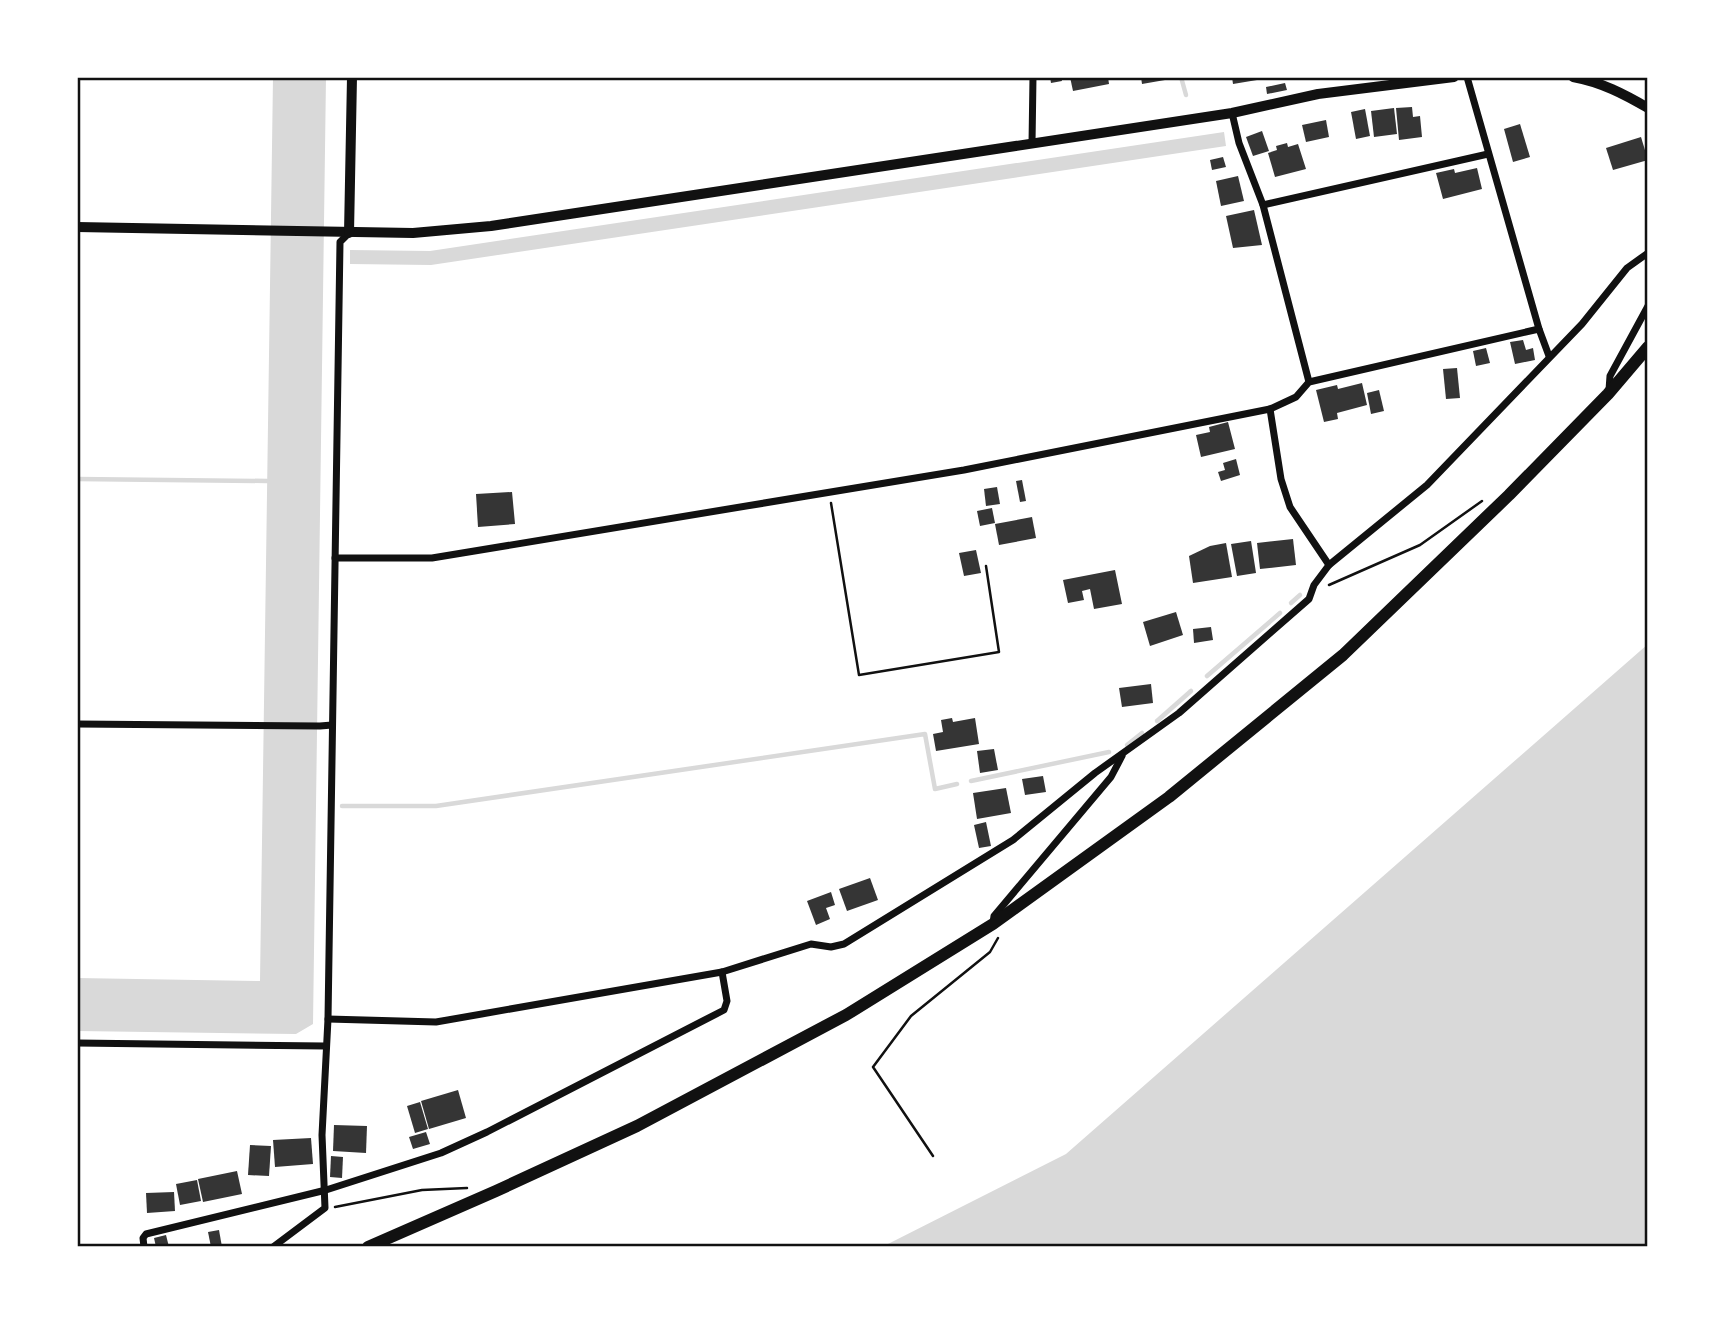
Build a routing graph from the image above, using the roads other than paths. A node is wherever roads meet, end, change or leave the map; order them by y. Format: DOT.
graph roads {
  1 [pos="352,77"];
  2 [pos="1033,77"];
  3 [pos="1454,77"];
  4 [pos="1466,77"];
  5 [pos="1573,77"];
  6 [pos="1648,108"];
  7 [pos="1232,113"];
  8 [pos="1032,144"];
  9 [pos="1488,154"];
  10 [pos="1262,205"];
  11 [pos="77,227"];
  12 [pos="349,233"];
  13 [pos="1648,253"];
  14 [pos="1648,306"];
  15 [pos="1539,329"];
  16 [pos="1648,347"];
  17 [pos="1549,356"];
  18 [pos="1309,382"];
  19 [pos="1608,394"];
  20 [pos="1270,409"];
  21 [pos="335,558"];
  22 [pos="1329,565"];
  23 [pos="77,724"];
  24 [pos="332,724"];
  25 [pos="1122,755"];
  26 [pos="993,924"];
  27 [pos="722,972"];
  28 [pos="328,1019"];
  29 [pos="77,1042"];
  30 [pos="325,1046"];
  31 [pos="326,1190"];
  32 [pos="144,1247"];
  33 [pos="273,1247"];
  34 [pos="368,1247"];
  1 -- 12 [label="street"];
  2 -- 8 [label="street"];
  3 -- 7 [label="street"];
  4 -- 9 [label="street"];
  5 -- 6 [label="street"];
  7 -- 8 [label="street"];
  7 -- 10 [label="street"];
  8 -- 12 [label="street"];
  9 -- 10 [label="street"];
  9 -- 15 [label="street"];
  10 -- 18 [label="street"];
  11 -- 12 [label="street"];
  12 -- 21 [label="street"];
  13 -- 17 [label="street"];
  14 -- 19 [label="street"];
  15 -- 17 [label="street"];
  15 -- 18 [label="street"];
  16 -- 19 [label="main road"];
  17 -- 22 [label="street"];
  18 -- 20 [label="street"];
  19 -- 26 [label="main road"];
  20 -- 21 [label="street"];
  20 -- 22 [label="street"];
  21 -- 24 [label="street"];
  22 -- 25 [label="street"];
  23 -- 24 [label="street"];
  24 -- 28 [label="street"];
  25 -- 26 [label="street"];
  25 -- 27 [label="street"];
  26 -- 34 [label="main road"];
  27 -- 28 [label="street"];
  27 -- 31 [label="street"];
  28 -- 30 [label="street"];
  29 -- 30 [label="street"];
  30 -- 31 [label="street"];
  31 -- 32 [label="street"];
  31 -- 33 [label="street"];
}
